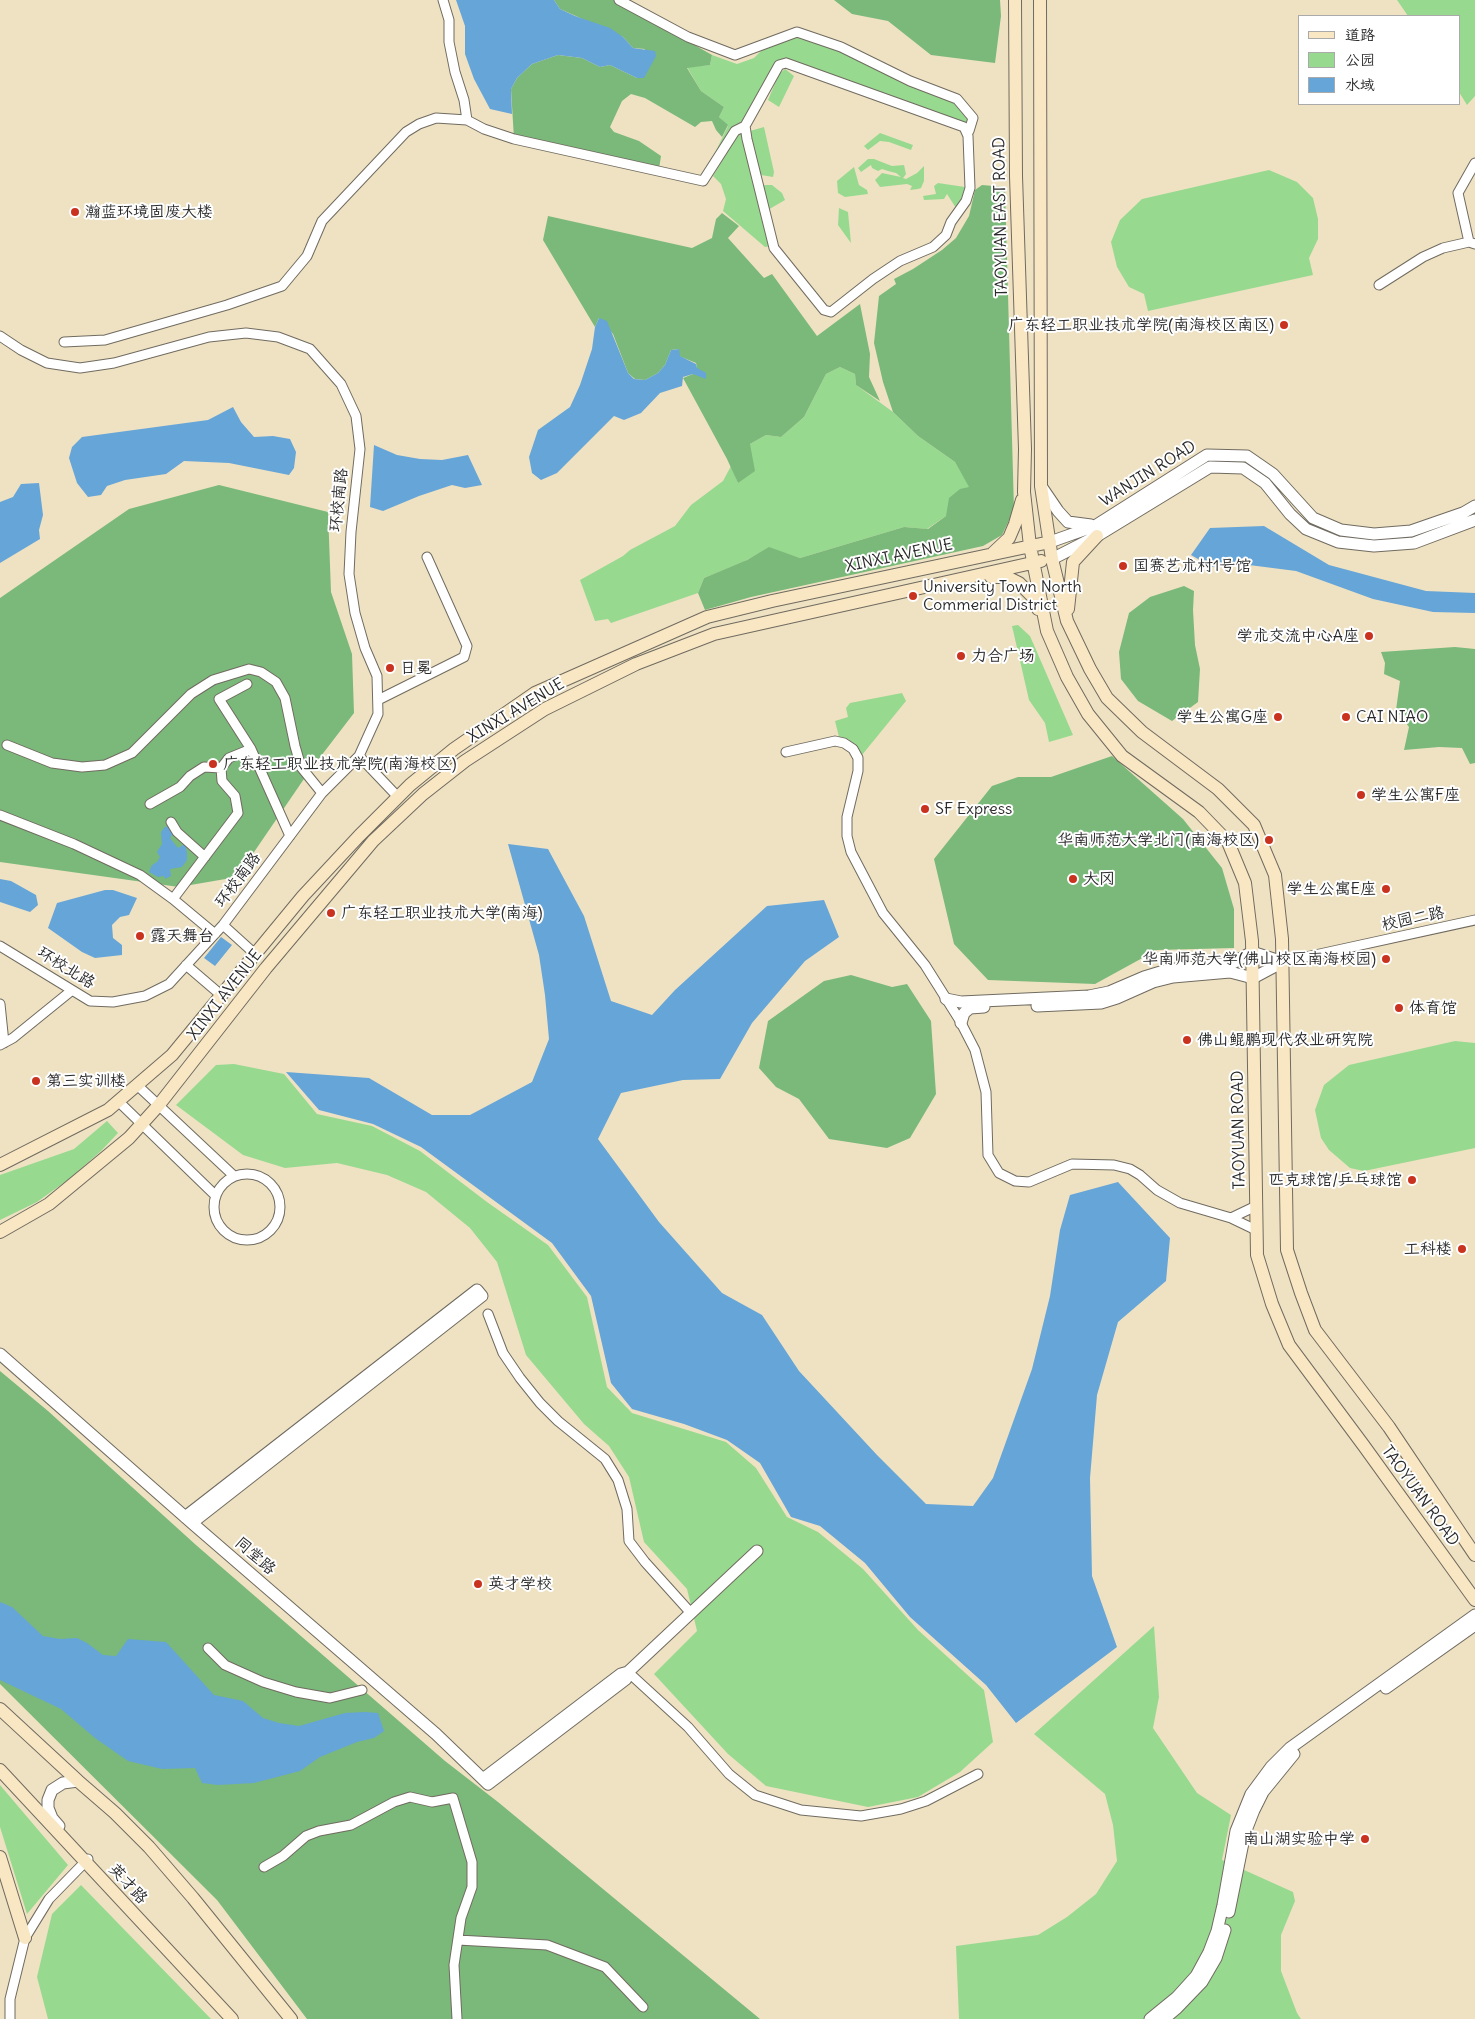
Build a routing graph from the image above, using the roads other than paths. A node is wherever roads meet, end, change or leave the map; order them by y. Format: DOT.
graph roads {
  1 [pos="443,0"];
  2 [pos="619,0"];
  3 [pos="1015,0"];
  4 [pos="1040,0"];
  5 [pos="467,120"];
  6 [pos="745,126"];
  7 [pos="969,131"];
  8 [pos="1475,163"];
  9 [pos="1472,243"];
  10 [pos="1379,285"];
  11 [pos="0,336"];
  12 [pos="64,342"];
  13 [pos="1041,486"];
  14 [pos="1024,492"];
  15 [pos="1475,506"];
  16 [pos="1475,520"];
  17 [pos="1096,531"];
  18 [pos="1050,542"];
  19 [pos="1030,546"];
  20 [pos="993,553"];
  21 [pos="427,557"];
  22 [pos="1052,559"];
  23 [pos="1033,562"];
  24 [pos="963,578"];
  25 [pos="1067,621"];
  26 [pos="1047,631"];
  27 [pos="246,684"];
  28 [pos="378,700"];
  29 [pos="7,745"];
  30 [pos="251,750"];
  31 [pos="786,752"];
  32 [pos="359,756"];
  33 [pos="221,768"];
  34 [pos="322,794"];
  35 [pos="398,797"];
  36 [pos="150,804"];
  37 [pos="0,815"];
  38 [pos="171,822"];
  39 [pos="290,836"];
  40 [pos="205,858"];
  41 [pos="173,899"];
  42 [pos="1475,920"];
  43 [pos="222,925"];
  44 [pos="215,934"];
  45 [pos="0,946"];
  46 [pos="1252,952"];
  47 [pos="255,954"];
  48 [pos="1283,962"];
  49 [pos="186,965"];
  50 [pos="1253,978"];
  51 [pos="71,991"];
  52 [pos="221,995"];
  53 [pos="946,999"];
  54 [pos="0,1004"];
  55 [pos="961,1023"];
  56 [pos="2,1044"];
  57 [pos="136,1086"];
  58 [pos="118,1101"];
  59 [pos="158,1106"];
  60 [pos="142,1124"];
  61 [pos="0,1165"];
  62 [pos="234,1176"];
  63 [pos="216,1196"];
  64 [pos="1256,1206"];
  65 [pos="1231,1218"];
  66 [pos="1256,1230"];
  67 [pos="0,1232"];
  68 [pos="480,1293"];
  69 [pos="488,1314"];
  70 [pos="0,1354"];
  71 [pos="189,1520"];
  72 [pos="757,1550"];
  73 [pos="1475,1555"];
  74 [pos="1475,1600"];
  75 [pos="690,1612"];
  76 [pos="1475,1614"];
  77 [pos="1475,1625"];
  78 [pos="208,1648"];
  79 [pos="628,1672"];
  80 [pos="362,1690"];
  81 [pos="0,1709"];
  82 [pos="0,1770"];
  83 [pos="978,1774"];
  84 [pos="78,1781"];
  85 [pos="0,1857"];
  86 [pos="87,1860"];
  87 [pos="264,1867"];
  88 [pos="25,1938"];
  89 [pos="458,1940"];
  90 [pos="0,1997"];
  91 [pos="10,1999"];
  92 [pos="643,2007"];
  93 [pos="10,2019"];
  94 [pos="232,2019"];
  95 [pos="240,2019"];
  96 [pos="291,2019"];
  97 [pos="457,2019"];
  98 [pos="1150,2019"];
  99 [pos="1164,2019"];
  1 -- 5 [label="street"];
  2 -- 7 [label="street"];
  3 -- 14 [label="main road, TAOYUAN EAST ROAD"];
  4 -- 13 [label="main road"];
  5 -- 6 [label="street"];
  5 -- 12 [label="street"];
  6 -- 6 [label="street"];
  8 -- 9 [label="street"];
  9 -- 10 [label="street"];
  11 -- 28 [label="street, 环校南路"];
  13 -- 17 [label="street"];
  13 -- 18 [label="main road, TAOYUAN ROAD"];
  14 -- 19 [label="main road, TAOYUAN ROAD"];
  14 -- 20 [label="main road"];
  15 -- 17 [label="street, WANJIN ROAD"];
  16 -- 17 [label="street, WANJIN ROAD"];
  17 -- 18 [label="street, WANJIN ROAD"];
  17 -- 22 [label="street, WANJIN ROAD"];
  17 -- 25 [label="main road"];
  18 -- 19 [label="main road, XINXI AVENUE"];
  18 -- 22 [label="main road, TAOYUAN ROAD"];
  19 -- 20 [label="main road, XINXI AVENUE"];
  19 -- 23 [label="main road, TAOYUAN ROAD"];
  20 -- 35 [label="main road, XINXI AVENUE"];
  21 -- 28 [label="street"];
  22 -- 23 [label="main road, XINXI AVENUE"];
  22 -- 25 [label="main road, TAOYUAN ROAD"];
  23 -- 24 [label="main road, XINXI AVENUE"];
  23 -- 26 [label="main road, TAOYUAN ROAD"];
  24 -- 26 [label="main road"];
  24 -- 59 [label="main road, XINXI AVENUE"];
  25 -- 48 [label="main road, TAOYUAN ROAD"];
  26 -- 46 [label="main road, TAOYUAN ROAD"];
  27 -- 30 [label="street"];
  28 -- 32 [label="street, 环校南路"];
  29 -- 34 [label="street"];
  30 -- 33 [label="street"];
  30 -- 39 [label="street"];
  31 -- 53 [label="street"];
  32 -- 34 [label="street, 环校南路"];
  32 -- 35 [label="street"];
  33 -- 36 [label="street"];
  33 -- 40 [label="street"];
  34 -- 39 [label="street, 环校南路"];
  35 -- 47 [label="main road, XINXI AVENUE"];
  37 -- 41 [label="street"];
  38 -- 40 [label="street"];
  39 -- 43 [label="street, 环校南路"];
  40 -- 41 [label="street"];
  41 -- 44 [label="street"];
  42 -- 48 [label="street, 校园二路"];
  43 -- 44 [label="street, 环校南路"];
  43 -- 47 [label="street"];
  44 -- 49 [label="street, 环校北路"];
  45 -- 51 [label="street, 环校北路"];
  46 -- 48 [label="street"];
  46 -- 50 [label="main road, TAOYUAN ROAD"];
  46 -- 53 [label="street"];
  47 -- 52 [label="main road, XINXI AVENUE"];
  48 -- 50 [label="street"];
  48 -- 73 [label="main road, TAOYUAN ROAD"];
  49 -- 51 [label="street, 环校北路"];
  49 -- 52 [label="street"];
  50 -- 55 [label="street"];
  50 -- 64 [label="main road, TAOYUAN ROAD"];
  51 -- 56 [label="street"];
  52 -- 57 [label="main road, XINXI AVENUE"];
  53 -- 55 [label="street"];
  54 -- 56 [label="street"];
  55 -- 65 [label="street"];
  57 -- 58 [label="main road, XINXI AVENUE"];
  57 -- 59 [label="street"];
  58 -- 60 [label="street"];
  58 -- 61 [label="main road, XINXI AVENUE"];
  59 -- 60 [label="main road, XINXI AVENUE"];
  59 -- 62 [label="street"];
  60 -- 63 [label="street"];
  60 -- 67 [label="main road, XINXI AVENUE"];
  62 -- 63 [label="street"];
  62 -- 63 [label="street"];
  64 -- 65 [label="street"];
  64 -- 66 [label="main road, TAOYUAN ROAD"];
  65 -- 66 [label="street"];
  66 -- 74 [label="main road, TAOYUAN ROAD"];
  68 -- 71 [label="street"];
  69 -- 75 [label="street"];
  70 -- 71 [label="street, 同堂路"];
  71 -- 79 [label="street, 同堂路"];
  72 -- 75 [label="street"];
  75 -- 79 [label="street"];
  76 -- 98 [label="street"];
  77 -- 99 [label="street"];
  78 -- 80 [label="street"];
  79 -- 83 [label="street"];
  81 -- 84 [label="main road"];
  82 -- 86 [label="main road, 英才路"];
  84 -- 86 [label="street, 英才路"];
  84 -- 96 [label="main road"];
  85 -- 88 [label="main road"];
  86 -- 88 [label="street"];
  86 -- 94 [label="main road, 英才路"];
  86 -- 95 [label="street, 英才路"];
  87 -- 89 [label="street"];
  88 -- 91 [label="street"];
  89 -- 92 [label="street"];
  89 -- 97 [label="street"];
  90 -- 91 [label="street"];
  91 -- 93 [label="street"];
}
